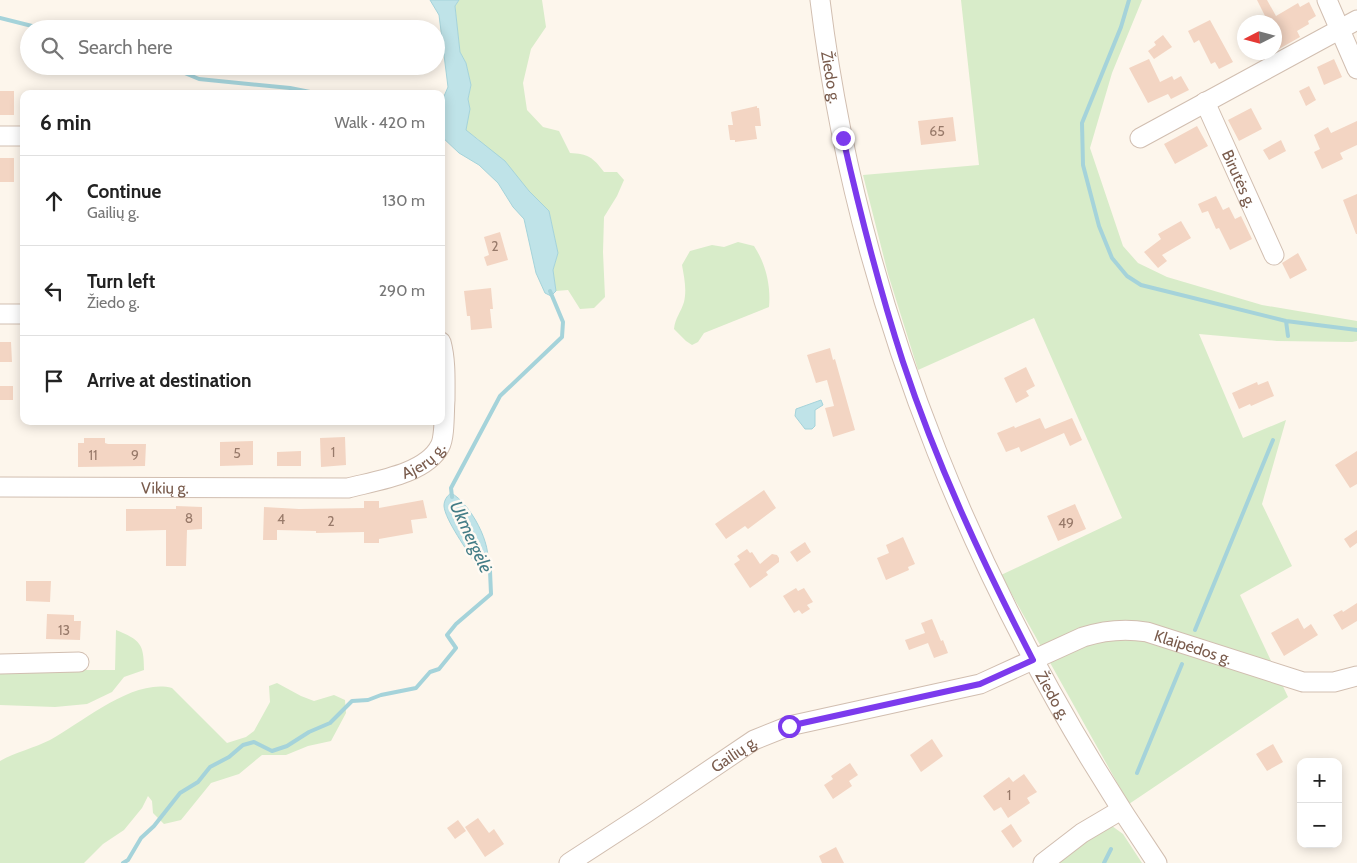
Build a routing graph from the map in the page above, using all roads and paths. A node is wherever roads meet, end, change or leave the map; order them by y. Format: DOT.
graph roads {
  1 [pos="820,0"];
  2 [pos="1327,0"];
  3 [pos="1357,20"];
  4 [pos="1340,29"];
  5 [pos="1357,69"];
  6 [pos="1205,102"];
  7 [pos="0,136"];
  8 [pos="20,136"];
  9 [pos="1140,138"];
  10 [pos="1274,255"];
  11 [pos="0,314"];
  12 [pos="20,314"];
  13 [pos="443,425"];
  14 [pos="0,487"];
  15 [pos="330,488"];
  16 [pos="1033,660"];
  17 [pos="79,662"];
  18 [pos="0,664"];
  19 [pos="1357,676"];
  20 [pos="1121,810"];
  21 [pos="569,863"];
  22 [pos="1043,863"];
  23 [pos="1157,863"];
  1 -- 16 [label="street, Žiedo g."];
  2 -- 4 [label="street"];
  3 -- 4 [label="street"];
  4 -- 5 [label="street"];
  4 -- 6 [label="street"];
  6 -- 9 [label="street"];
  6 -- 10 [label="street, Birutės g."];
  7 -- 8 [label="street"];
  11 -- 12 [label="street"];
  13 -- 15 [label="street, Ajerų g."];
  14 -- 15 [label="street, Vikių g."];
  16 -- 19 [label="street, Klaipėdos g."];
  16 -- 20 [label="street, Žiedo g."];
  16 -- 21 [label="street, Gailių g."];
  17 -- 18 [label="street"];
  20 -- 22 [label="street"];
  20 -- 23 [label="street, Žiedo g."];
}
